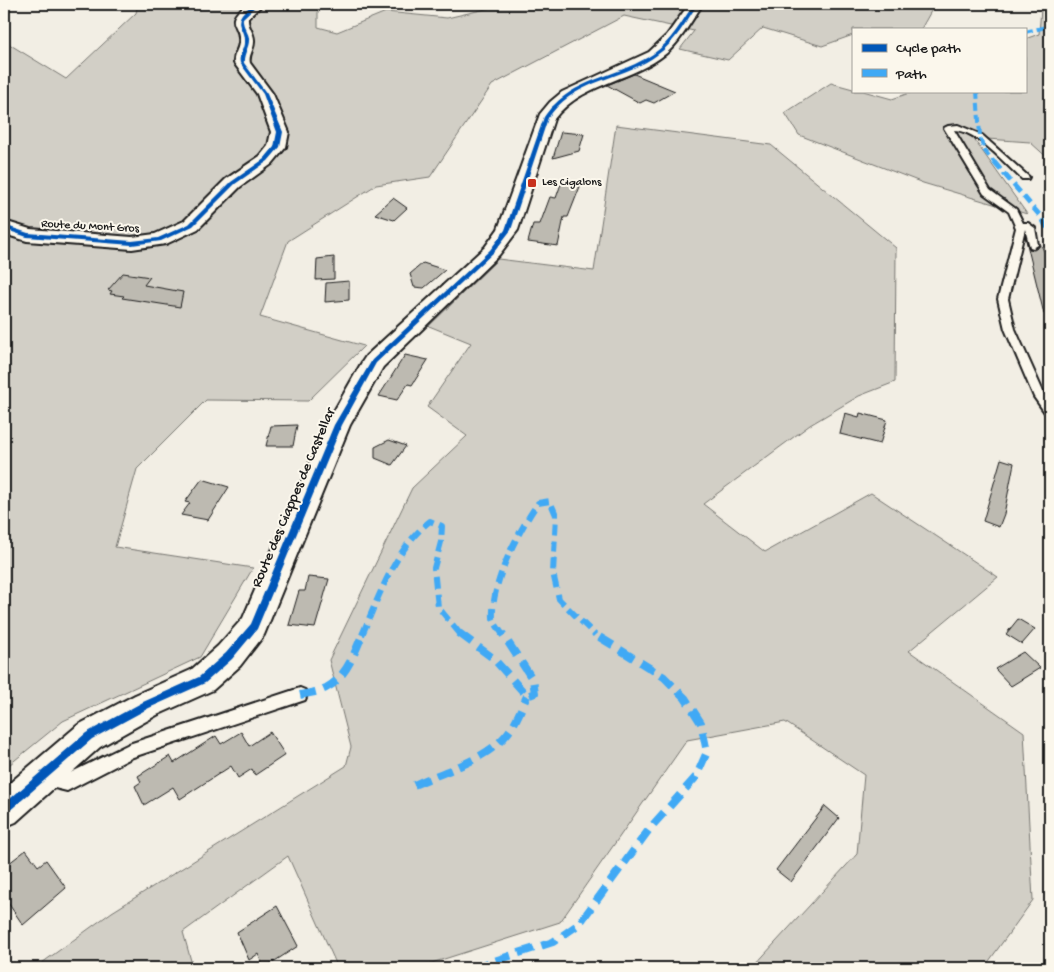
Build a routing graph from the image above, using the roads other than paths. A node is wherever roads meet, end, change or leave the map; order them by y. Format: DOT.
graph roads {
  1 [pos="256,4"];
  2 [pos="696,4"];
  3 [pos="1025,178"];
  4 [pos="4,227"];
  5 [pos="1021,228"];
  6 [pos="1033,245"];
  7 [pos="1050,411"];
  8 [pos="300,695"];
  9 [pos="41,778"];
  10 [pos="4,810"];
  1 -- 4 [label="street, Route du Mont Gros"];
  2 -- 9 [label="street, Route des Ciappes de Castellar"];
  3 -- 5 [label="lane"];
  5 -- 6 [label="lane"];
  5 -- 7 [label="lane"];
  8 -- 9 [label="lane"];
  9 -- 10 [label="street, Route des Ciappes de Castellar"];
}
